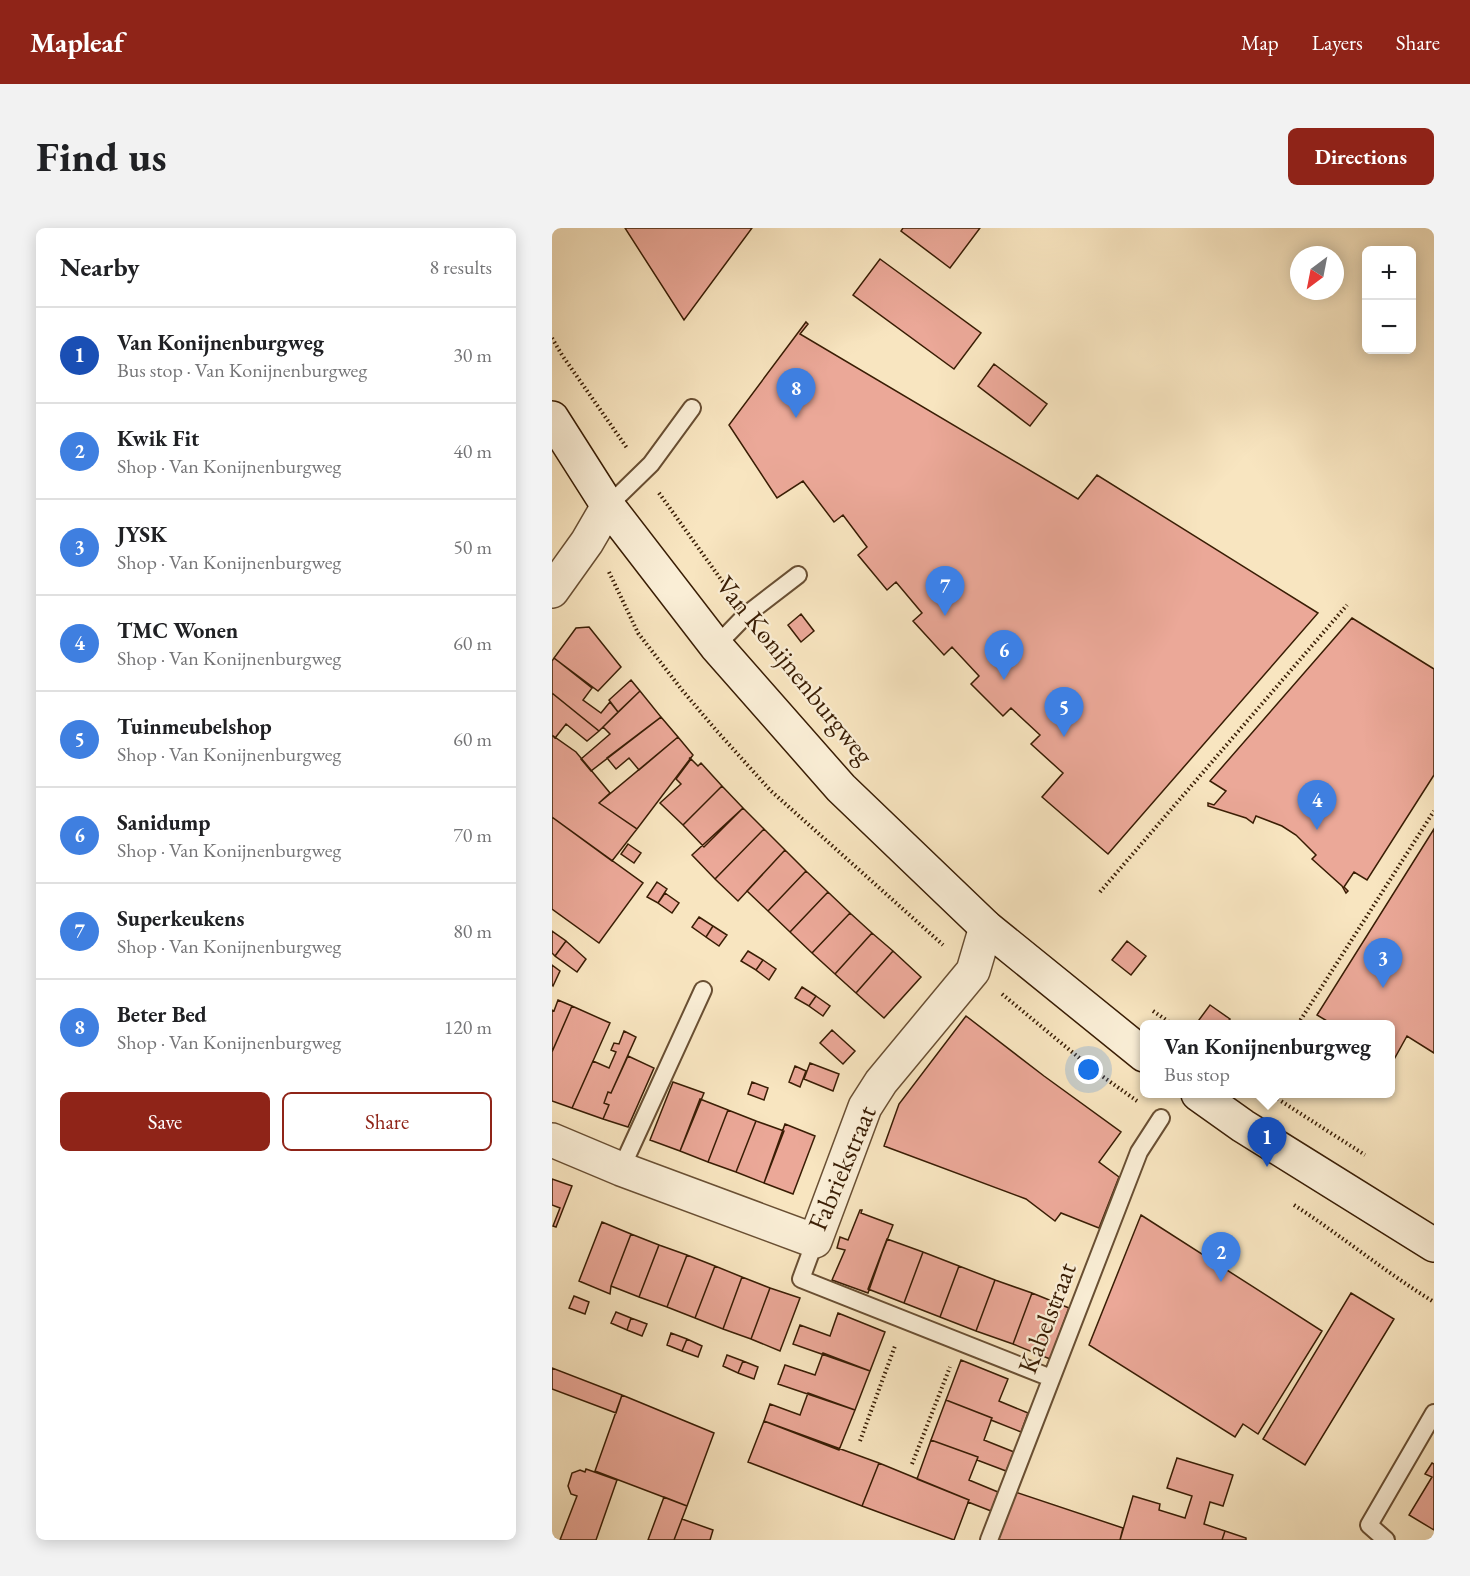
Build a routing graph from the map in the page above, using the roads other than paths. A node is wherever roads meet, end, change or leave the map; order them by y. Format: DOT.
graph roads {
  1 [pos="692,408"];
  2 [pos="552,418"];
  3 [pos="608,506"];
  4 [pos="798,575"];
  5 [pos="552,591"];
  6 [pos="716,646"];
  7 [pos="986,927"];
  8 [pos="704,990"];
  9 [pos="1140,1052"];
  10 [pos="1204,1098"];
  11 [pos="1161,1118"];
  12 [pos="552,1140"];
  13 [pos="621,1169"];
  14 [pos="815,1241"];
  15 [pos="1434,1245"];
  16 [pos="1051,1378"];
  17 [pos="1434,1413"];
  18 [pos="989,1540"];
  19 [pos="1386,1540"];
  1 -- 3 [label="lane"];
  2 -- 3 [label="main road, Van Konijnenburgweg"];
  3 -- 5 [label="main road"];
  3 -- 6 [label="main road, Van Konijnenburgweg"];
  4 -- 6 [label="lane"];
  6 -- 7 [label="main road, Van Konijnenburgweg"];
  7 -- 9 [label="main road, Van Konijnenburgweg"];
  7 -- 14 [label="main road, Fabriekstraat"];
  8 -- 13 [label="lane"];
  10 -- 15 [label="main road"];
  11 -- 16 [label="lane, Kabelstraat"];
  12 -- 13 [label="main road, Fabriekstraat"];
  13 -- 14 [label="main road, Fabriekstraat"];
  14 -- 16 [label="lane"];
  16 -- 18 [label="lane, Kabelstraat"];
  17 -- 19 [label="lane"];
}
